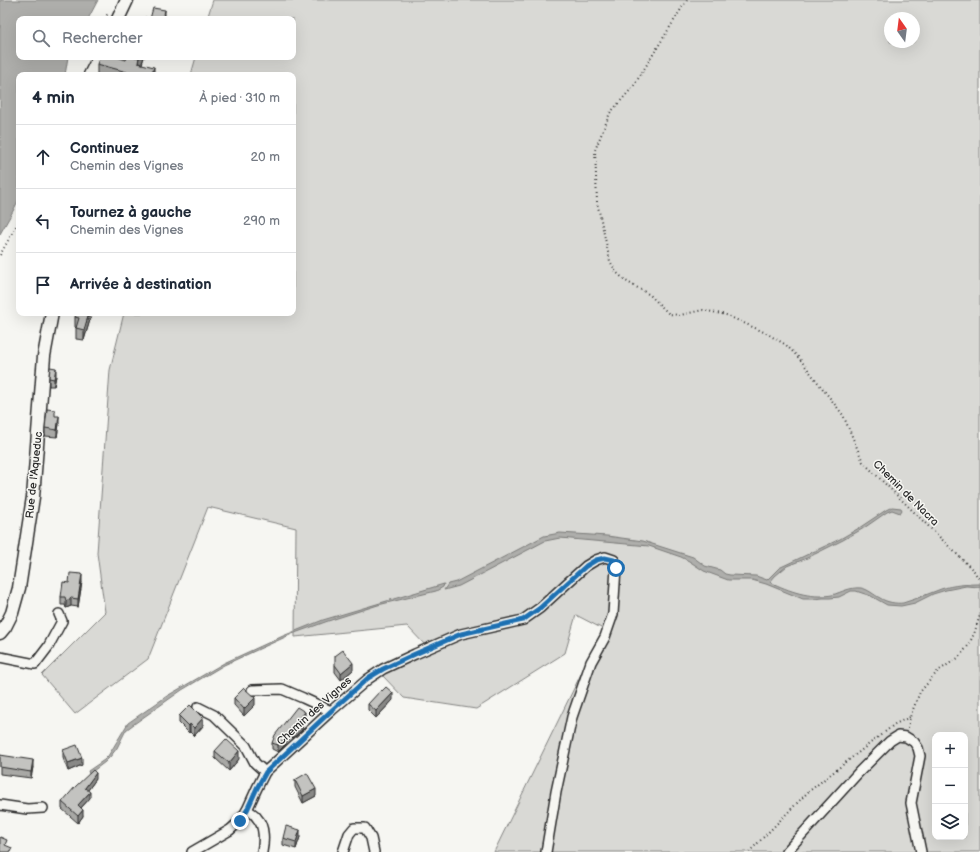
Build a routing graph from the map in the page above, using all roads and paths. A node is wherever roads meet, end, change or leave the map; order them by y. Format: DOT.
graph roads {
  1 [pos="127,0"];
  2 [pos="688,0"];
  3 [pos="119,16"];
  4 [pos="98,60"];
  5 [pos="92,72"];
  6 [pos="16,226"];
  7 [pos="0,255"];
  8 [pos="51,316"];
  9 [pos="980,581"];
  10 [pos="59,614"];
  11 [pos="980,615"];
  12 [pos="0,633"];
  13 [pos="0,657"];
  14 [pos="252,690"];
  15 [pos="198,707"];
  16 [pos="331,711"];
  17 [pos="266,772"];
  18 [pos="0,805"];
  19 [pos="42,808"];
  20 [pos="247,810"];
  21 [pos="192,852"];
  22 [pos="262,852"];
  23 [pos="343,852"];
  24 [pos="374,852"];
  25 [pos="546,852"];
  26 [pos="749,852"];
  27 [pos="786,852"];
  28 [pos="921,852"];
  1 -- 3 [label="street"];
  2 -- 9 [label="path, Chemin de Nacra"];
  4 -- 5 [label="street"];
  6 -- 7 [label="path"];
  8 -- 12 [label="street, Rue de l'Aqueduc"];
  10 -- 13 [label="street"];
  11 -- 26 [label="path"];
  14 -- 16 [label="street"];
  15 -- 17 [label="street"];
  16 -- 17 [label="street, Chemin des Vignes"];
  16 -- 25 [label="street, Chemin des Vignes"];
  17 -- 20 [label="street, Chemin des Vignes"];
  18 -- 19 [label="street"];
  20 -- 21 [label="street, Chemin des Vignes"];
  20 -- 22 [label="street"];
  23 -- 24 [label="street"];
  27 -- 28 [label="street"];
}
